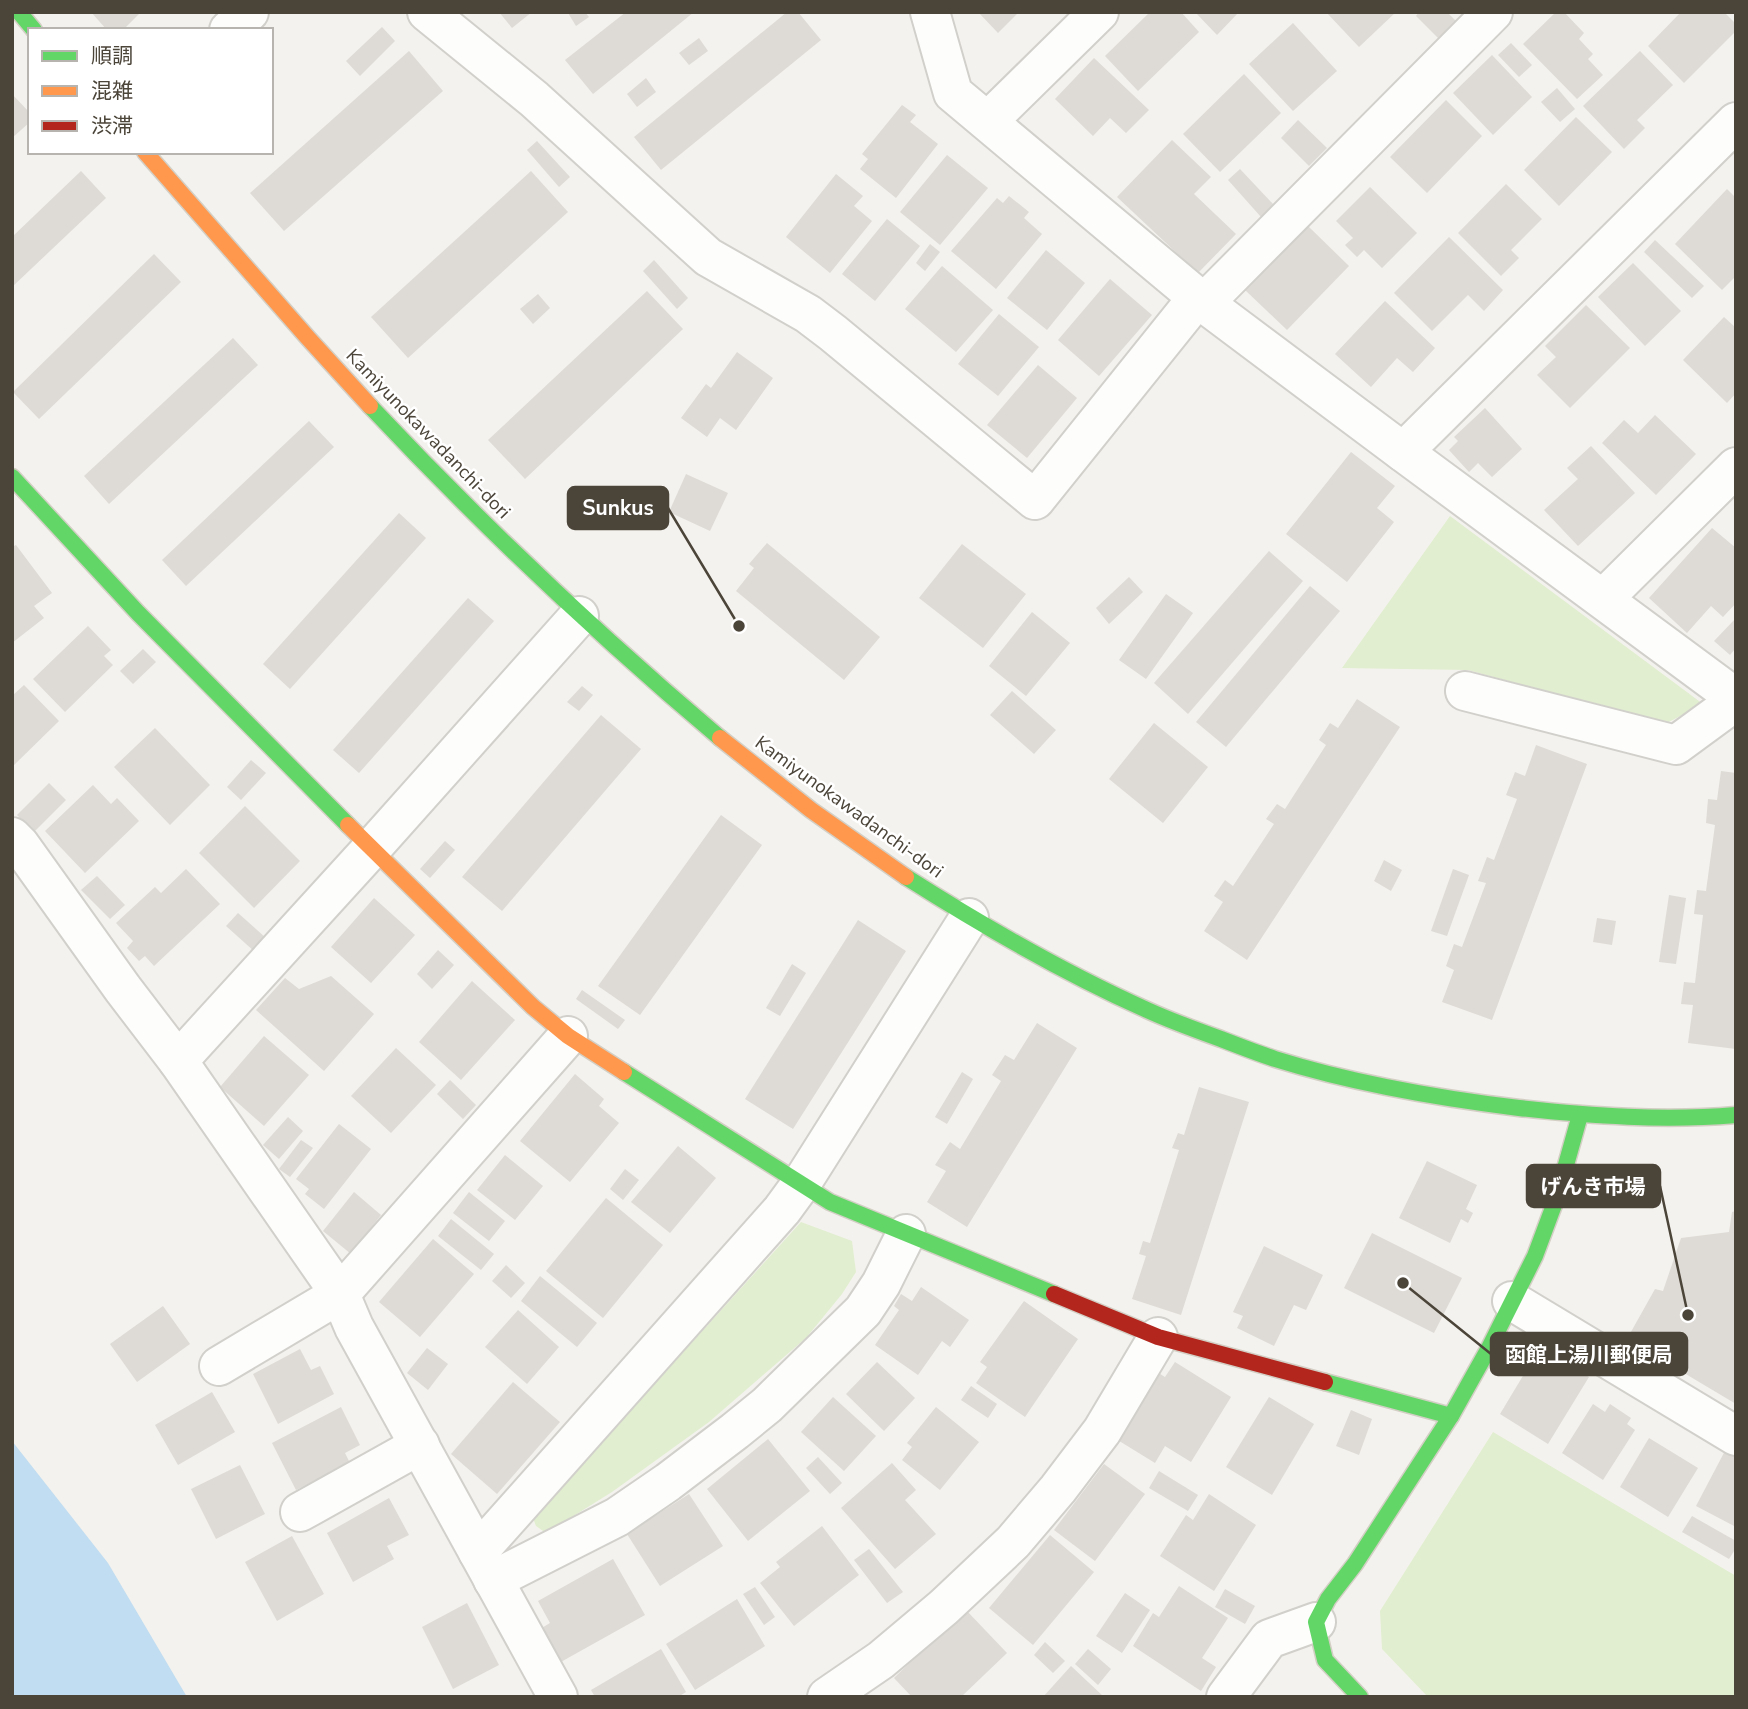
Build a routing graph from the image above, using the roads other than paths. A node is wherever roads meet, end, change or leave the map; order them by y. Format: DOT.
graph roads {
  1 [pos="19,12"];
  2 [pos="249,12"];
  3 [pos="427,12"];
  4 [pos="930,12"];
  5 [pos="1098,12"];
  6 [pos="1493,12"];
  7 [pos="12,19"];
  8 [pos="32,28"];
  9 [pos="231,28"];
  10 [pos="988,121"];
  11 [pos="1736,122"];
  12 [pos="147,154"];
  13 [pos="1201,300"];
  14 [pos="1403,452"];
  15 [pos="1736,467"];
  16 [pos="12,477"];
  17 [pos="1602,599"];
  18 [pos="579,616"];
  19 [pos="1465,691"];
  20 [pos="1736,699"];
  21 [pos="12,837"];
  22 [pos="372,848"];
  23 [pos="969,918"];
  24 [pos="568,1036"];
  25 [pos="178,1061"];
  26 [pos="1580,1115"];
  27 [pos="1736,1115"];
  28 [pos="801,1184"];
  29 [pos="906,1234"];
  30 [pos="340,1294"];
  31 [pos="1512,1301"];
  32 [pos="1158,1337"];
  33 [pos="219,1366"];
  34 [pos="1451,1416"];
  35 [pos="1736,1436"];
  36 [pos="420,1445"];
  37 [pos="300,1512"];
  38 [pos="486,1566"];
  39 [pos="1316,1622"];
  40 [pos="558,1697"];
  41 [pos="827,1697"];
  42 [pos="1226,1697"];
  43 [pos="1360,1697"];
  1 -- 7 [label="street"];
  1 -- 8 [label="street"];
  2 -- 9 [label="street"];
  3 -- 13 [label="street"];
  4 -- 10 [label="street"];
  5 -- 10 [label="street"];
  6 -- 13 [label="street"];
  10 -- 13 [label="street"];
  11 -- 14 [label="street"];
  12 -- 18 [label="street, Kamiyunokawadanchi-dori"];
  13 -- 14 [label="street"];
  14 -- 17 [label="street"];
  15 -- 17 [label="street"];
  16 -- 22 [label="street"];
  17 -- 20 [label="street"];
  18 -- 22 [label="street"];
  18 -- 23 [label="street, Kamiyunokawadanchi-dori"];
  19 -- 20 [label="street"];
  21 -- 25 [label="street"];
  22 -- 24 [label="street"];
  22 -- 25 [label="street"];
  23 -- 26 [label="street, Kamiyunokawadanchi-dori"];
  23 -- 28 [label="street"];
  24 -- 28 [label="street"];
  24 -- 30 [label="street"];
  25 -- 30 [label="street"];
  26 -- 27 [label="street, Kamiyunokawadanchi-dori"];
  26 -- 31 [label="street"];
  28 -- 29 [label="street"];
  28 -- 38 [label="street"];
  29 -- 32 [label="street"];
  29 -- 38 [label="street"];
  30 -- 33 [label="street"];
  30 -- 36 [label="street"];
  31 -- 34 [label="street"];
  31 -- 35 [label="street"];
  32 -- 34 [label="street"];
  32 -- 41 [label="street"];
  34 -- 39 [label="street"];
  36 -- 37 [label="street"];
  36 -- 38 [label="street"];
  38 -- 40 [label="street"];
  39 -- 42 [label="street"];
  39 -- 43 [label="street"];
}
